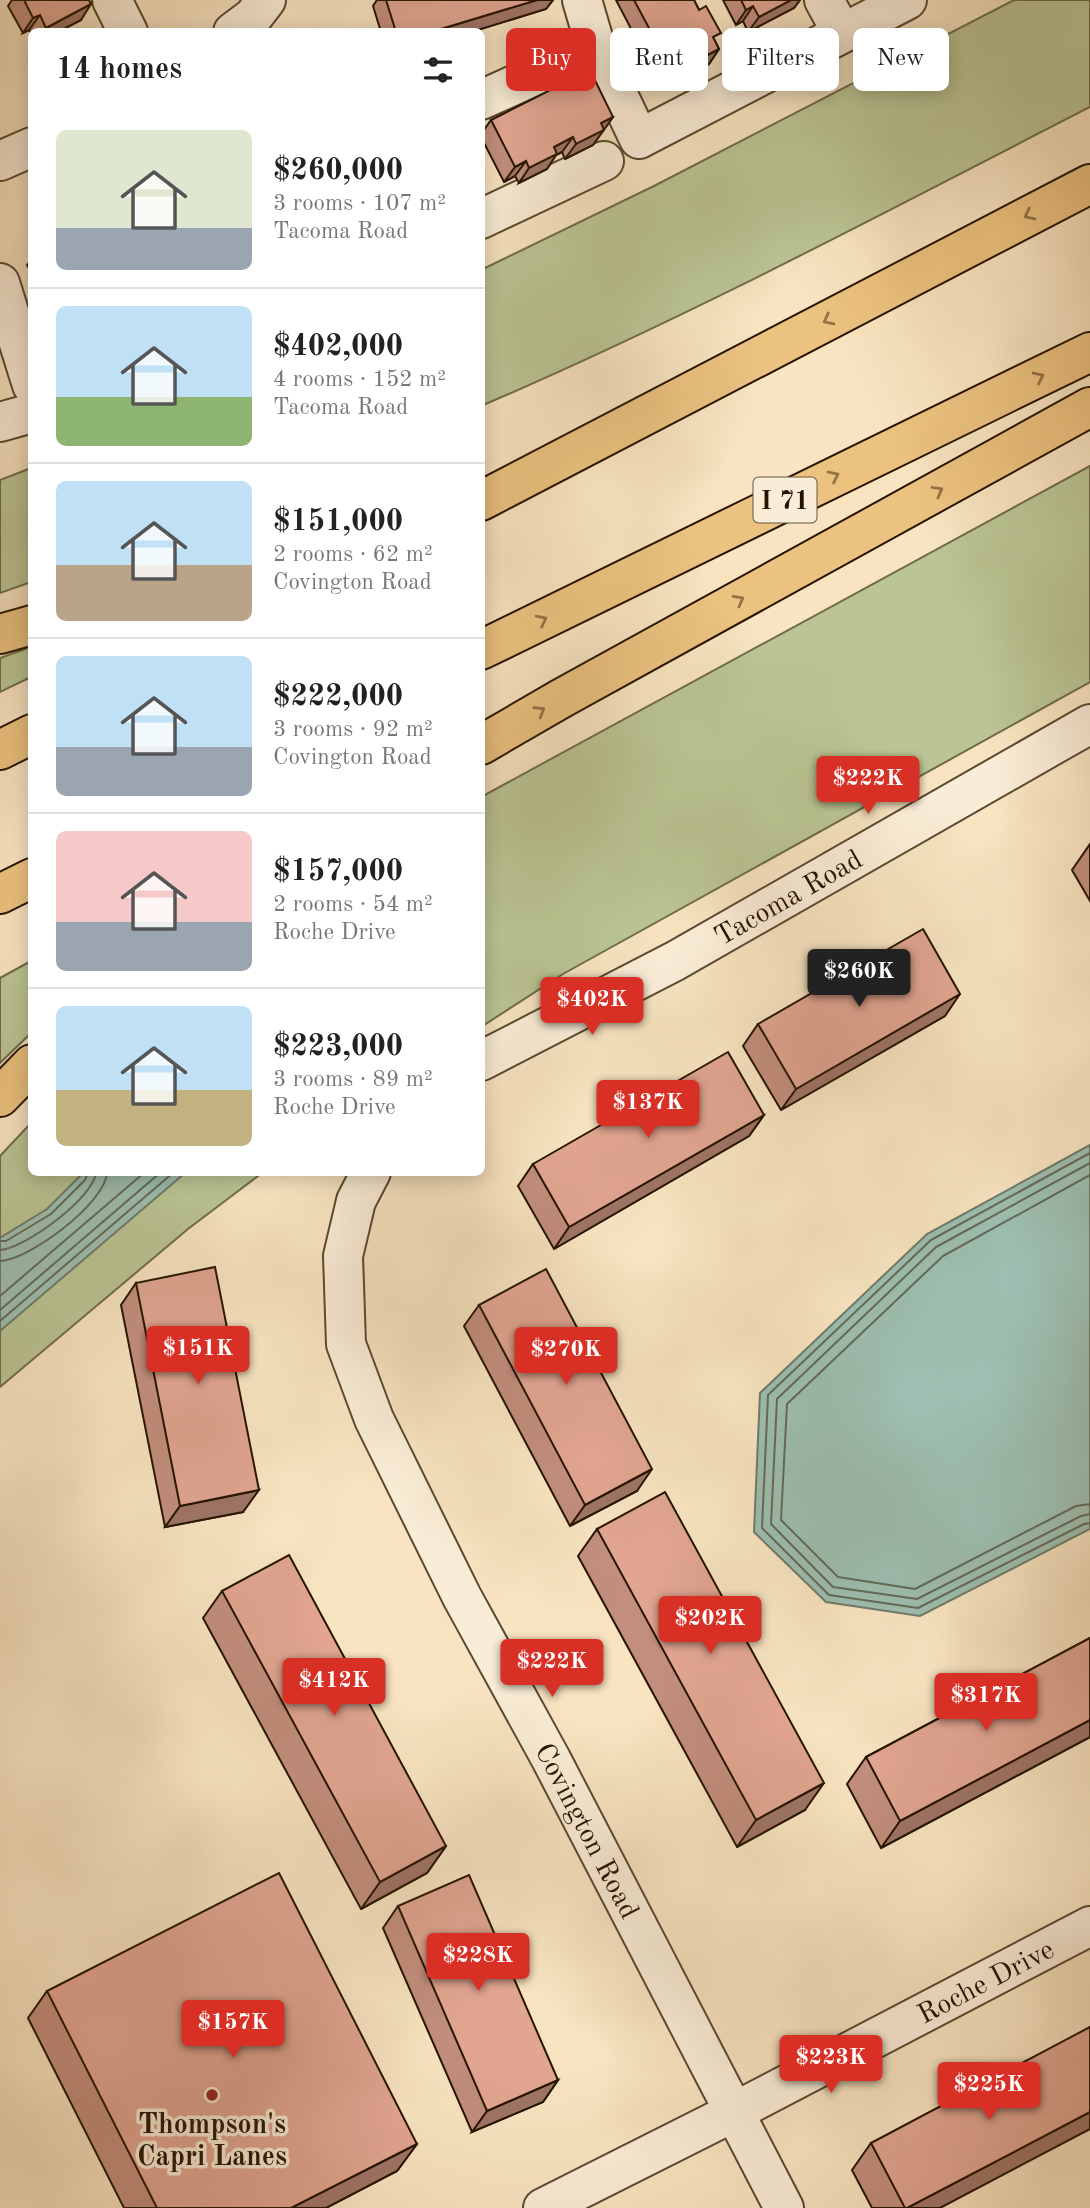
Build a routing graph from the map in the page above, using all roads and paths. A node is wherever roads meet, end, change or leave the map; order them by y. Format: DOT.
graph roads {
  1 [pos="112,0"];
  2 [pos="582,0"];
  3 [pos="824,0"];
  4 [pos="907,0"];
  5 [pos="126,28"];
  6 [pos="590,28"];
  7 [pos="842,33"];
  8 [pos="596,48"];
  9 [pos="506,89"];
  10 [pos="485,98"];
  11 [pos="28,149"];
  12 [pos="0,161"];
  13 [pos="604,161"];
  14 [pos="1090,184"];
  15 [pos="485,217"];
  16 [pos="0,283"];
  17 [pos="1090,352"];
  18 [pos="28,372"];
  19 [pos="1090,407"];
  20 [pos="28,414"];
  21 [pos="644,416"];
  22 [pos="0,422"];
  23 [pos="485,473"];
  24 [pos="485,499"];
  25 [pos="28,626"];
  26 [pos="0,634"];
  27 [pos="485,648"];
  28 [pos="1090,724"];
  29 [pos="28,736"];
  30 [pos="485,744"];
  31 [pos="0,750"];
  32 [pos="28,880"];
  33 [pos="0,894"];
  34 [pos="485,1059"];
  35 [pos="28,1068"];
  36 [pos="0,1097"];
  37 [pos="369,1176"];
  38 [pos="1090,1926"];
  39 [pos="734,2112"];
  40 [pos="543,2208"];
  41 [pos="783,2208"];
  1 -- 5 [label="street"];
  2 -- 6 [label="street"];
  3 -- 7 [label="street"];
  4 -- 7 [label="street"];
  7 -- 8 [label="street"];
  9 -- 10 [label="street"];
  11 -- 12 [label="street"];
  13 -- 15 [label="street"];
  14 -- 21 [label="highway, one-way"];
  16 -- 18 [label="street"];
  27 -- 17 [label="highway, I 71, one-way"];
  30 -- 19 [label="highway, one-way"];
  20 -- 22 [label="street"];
  21 -- 23 [label="highway"];
  21 -- 24 [label="highway"];
  25 -- 26 [label="highway"];
  28 -- 34 [label="street, Tacoma Road"];
  29 -- 31 [label="highway"];
  32 -- 33 [label="highway"];
  35 -- 36 [label="highway"];
  37 -- 39 [label="street, Covington Road"];
  38 -- 39 [label="street, Roche Drive"];
  39 -- 40 [label="street, Roche Drive"];
  39 -- 41 [label="street, Covington Road"];
}
